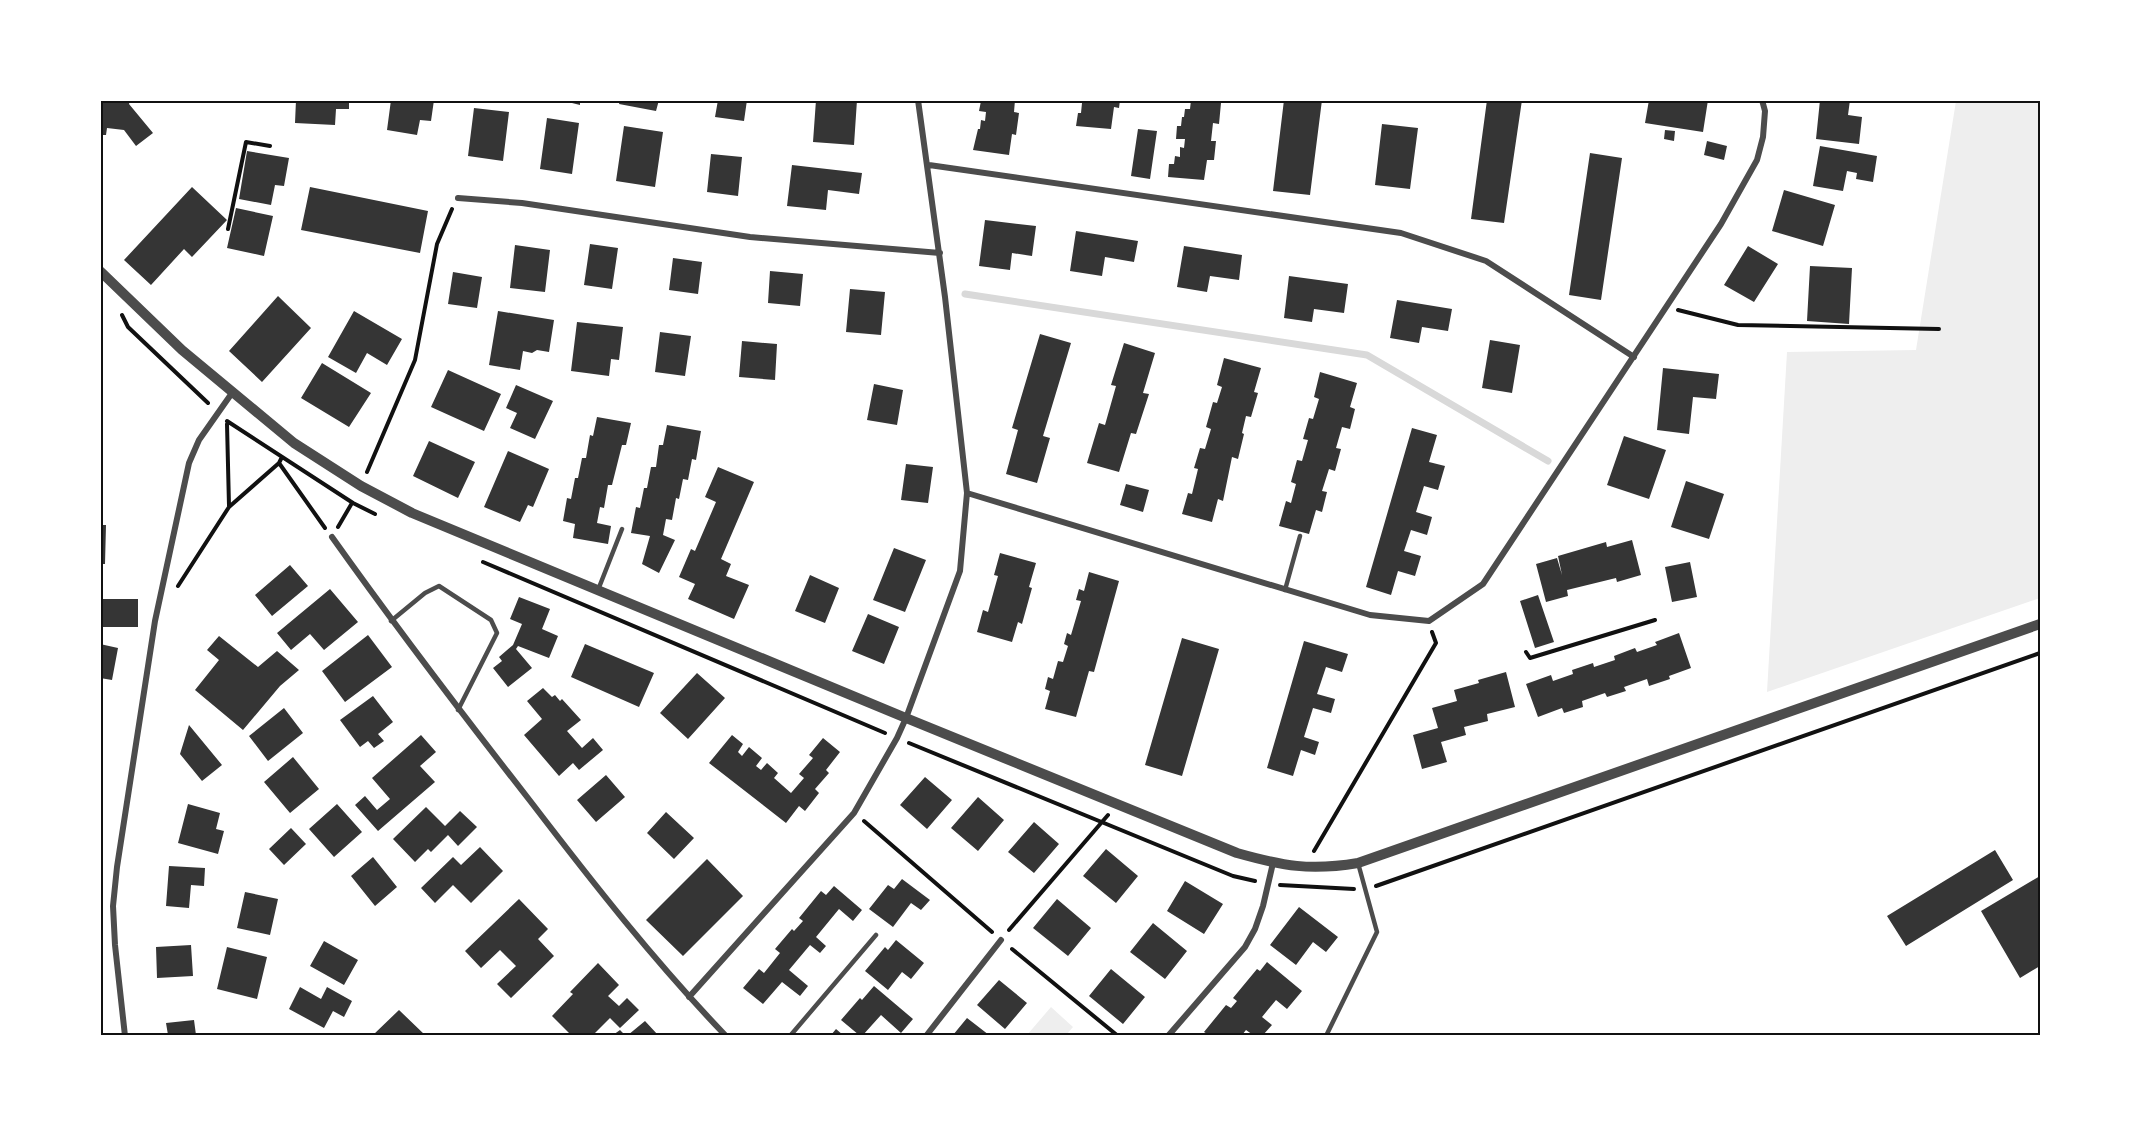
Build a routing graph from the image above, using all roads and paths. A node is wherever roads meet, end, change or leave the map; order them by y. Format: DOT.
graph roads {
  1 [pos="918,100"];
  2 [pos="1762,100"];
  3 [pos="270,146"];
  4 [pos="929,165"];
  5 [pos="458,198"];
  6 [pos="228,229"];
  7 [pos="940,253"];
  8 [pos="100,271"];
  9 [pos="1665,307"];
  10 [pos="120,311"];
  11 [pos="1939,329"];
  12 [pos="1634,357"];
  13 [pos="232,393"];
  14 [pos="217,412"];
  15 [pos="227,421"];
  16 [pos="282,458"];
  17 [pos="279,464"];
  18 [pos="361,486"];
  19 [pos="967,494"];
  20 [pos="352,503"];
  21 [pos="229,507"];
  22 [pos="384,518"];
  23 [pos="622,529"];
  24 [pos="1300,536"];
  25 [pos="332,537"];
  26 [pos="482,561"];
  27 [pos="598,590"];
  28 [pos="1285,590"];
  29 [pos="173,593"];
  30 [pos="1655,620"];
  31 [pos="391,621"];
  32 [pos="1429,621"];
  33 [pos="2040,624"];
  34 [pos="1526,652"];
  35 [pos="2040,653"];
  36 [pos="458,710"];
  37 [pos="906,718"];
  38 [pos="897,738"];
  39 [pos="1117,804"];
  40 [pos="854,813"];
  41 [pos="1102,822"];
  42 [pos="1274,863"];
  43 [pos="1358,863"];
  44 [pos="1304,867"];
  45 [pos="1269,884"];
  46 [pos="1366,889"];
  47 [pos="876,935"];
  48 [pos="1001,940"];
  49 [pos="689,997"];
  50 [pos="125,1035"];
  51 [pos="726,1035"];
  52 [pos="789,1035"];
  53 [pos="926,1035"];
  54 [pos="1118,1035"];
  55 [pos="1168,1035"];
  56 [pos="1326,1035"];
  1 -- 4 [label="street"];
  2 -- 9 [label="street"];
  3 -- 6 [label="path"];
  4 -- 7 [label="street"];
  4 -- 12 [label="street"];
  5 -- 7 [label="street"];
  5 -- 18 [label="path"];
  7 -- 19 [label="street"];
  8 -- 13 [label="street"];
  9 -- 11 [label="path"];
  9 -- 12 [label="street"];
  10 -- 14 [label="path"];
  12 -- 32 [label="street"];
  13 -- 14 [label="street"];
  13 -- 18 [label="street"];
  14 -- 15 [label="path"];
  14 -- 50 [label="street"];
  15 -- 16 [label="path"];
  15 -- 21 [label="path"];
  16 -- 17 [label="path"];
  16 -- 20 [label="path"];
  17 -- 21 [label="path"];
  17 -- 25 [label="path"];
  18 -- 20 [label="path"];
  18 -- 27 [label="street"];
  19 -- 28 [label="street"];
  19 -- 37 [label="street"];
  20 -- 22 [label="path"];
  20 -- 25 [label="path"];
  21 -- 29 [label="path"];
  23 -- 27 [label="lane"];
  24 -- 28 [label="lane"];
  25 -- 31 [label="street"];
  26 -- 38 [label="path"];
  27 -- 37 [label="street"];
  28 -- 32 [label="street"];
  30 -- 34 [label="path"];
  31 -- 36 [label="street"];
  31 -- 36 [label="lane"];
  32 -- 44 [label="path"];
  33 -- 43 [label="street"];
  35 -- 46 [label="path"];
  36 -- 49 [label="street"];
  37 -- 38 [label="street"];
  37 -- 39 [label="street"];
  38 -- 40 [label="street"];
  38 -- 41 [label="path"];
  39 -- 41 [label="path"];
  39 -- 42 [label="street"];
  40 -- 48 [label="path"];
  40 -- 49 [label="street"];
  41 -- 45 [label="path"];
  41 -- 48 [label="path"];
  42 -- 44 [label="street"];
  42 -- 45 [label="street"];
  43 -- 44 [label="street"];
  43 -- 46 [label="lane"];
  45 -- 46 [label="path"];
  45 -- 55 [label="street"];
  46 -- 56 [label="lane"];
  47 -- 52 [label="lane"];
  48 -- 53 [label="street"];
  48 -- 54 [label="path"];
  49 -- 51 [label="street"];
}
